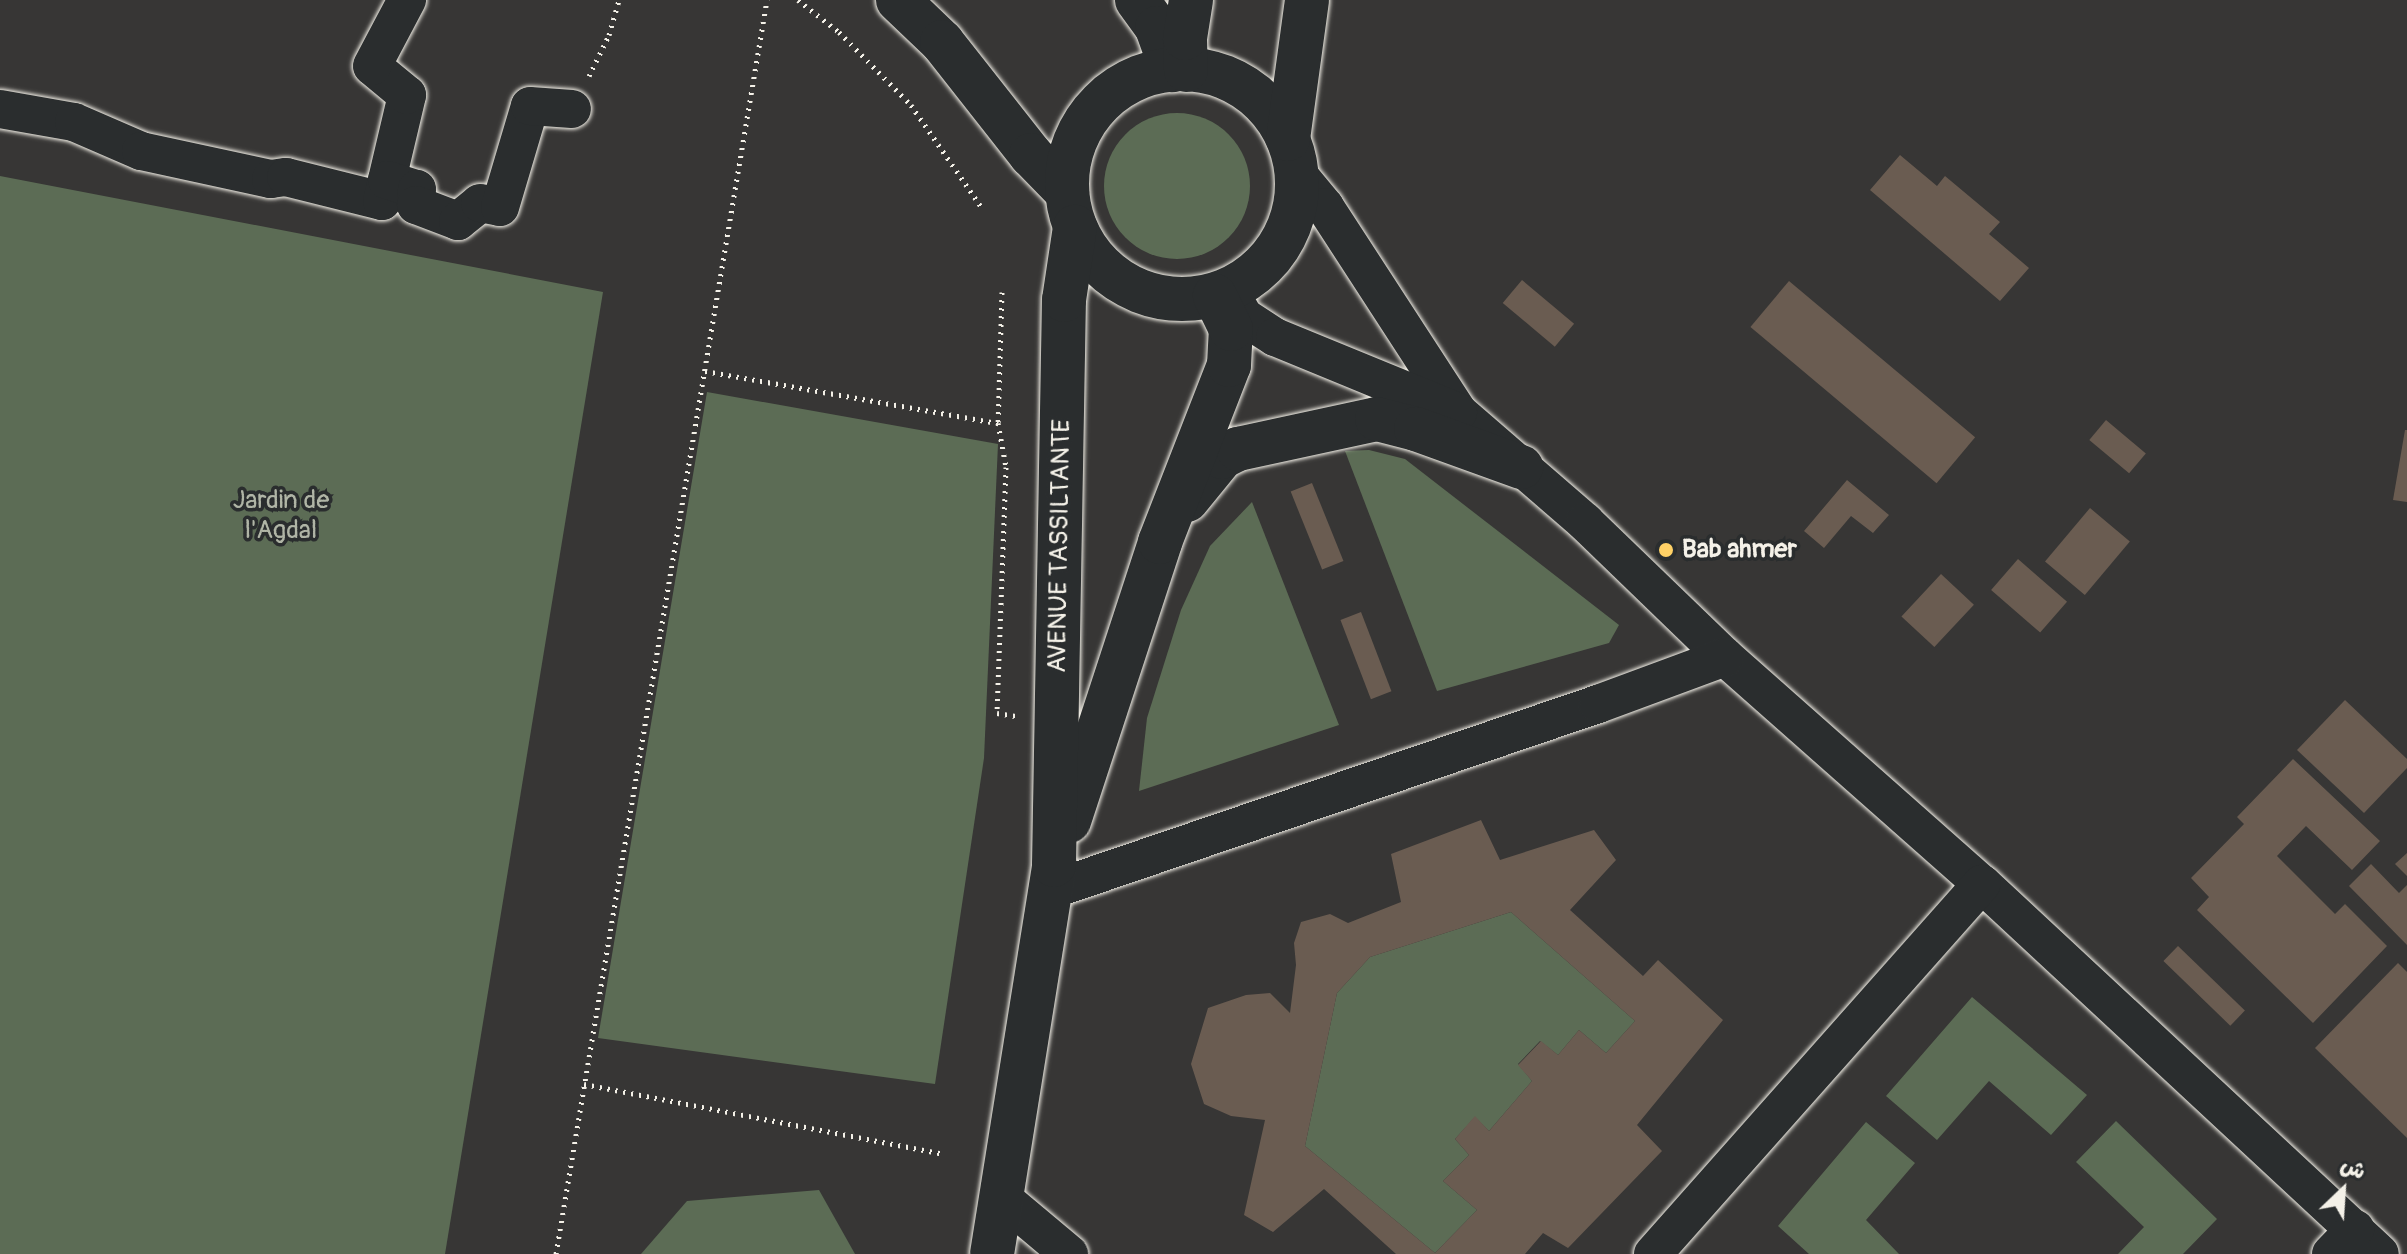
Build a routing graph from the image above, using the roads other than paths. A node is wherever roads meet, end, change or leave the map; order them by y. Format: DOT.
graph roads {
  1 [pos="407,0"];
  2 [pos="898,0"];
  3 [pos="1137,0"];
  4 [pos="1191,0"];
  5 [pos="1307,0"];
  6 [pos="1179,70"];
  7 [pos="0,109"];
  8 [pos="572,109"];
  9 [pos="1293,156"];
  10 [pos="387,180"];
  11 [pos="1071,210"];
  12 [pos="1222,293"];
  13 [pos="1458,412"];
  14 [pos="1521,467"];
  15 [pos="1160,542"];
  16 [pos="1725,657"];
  17 [pos="1052,878"];
  18 [pos="1982,884"];
  19 [pos="1001,1197"];
  20 [pos="2355,1246"];
  21 [pos="1672,1248"];
  22 [pos="992,1254"];
  23 [pos="1069,1254"];
  1 -- 10 [label="street"];
  2 -- 11 [label="street"];
  3 -- 6 [label="street"];
  4 -- 6 [label="street"];
  5 -- 9 [label="street"];
  6 -- 9 [label="street"];
  6 -- 11 [label="street"];
  7 -- 10 [label="street"];
  8 -- 10 [label="street"];
  9 -- 12 [label="street"];
  9 -- 13 [label="street"];
  11 -- 12 [label="street"];
  11 -- 17 [label="street, AVENUE TASSILTANTE"];
  12 -- 13 [label="street"];
  12 -- 15 [label="street, AVENUE TASSILTANTE"];
  13 -- 14 [label="street"];
  14 -- 15 [label="street"];
  14 -- 16 [label="street"];
  15 -- 17 [label="street, AVENUE TASSILTANTE"];
  16 -- 17 [label="street"];
  16 -- 18 [label="street"];
  17 -- 19 [label="street, AVENUE TASSILTANTE"];
  18 -- 20 [label="street"];
  18 -- 21 [label="street"];
  19 -- 22 [label="street, AVENUE TASSILTANTE"];
  19 -- 23 [label="street"];
}
